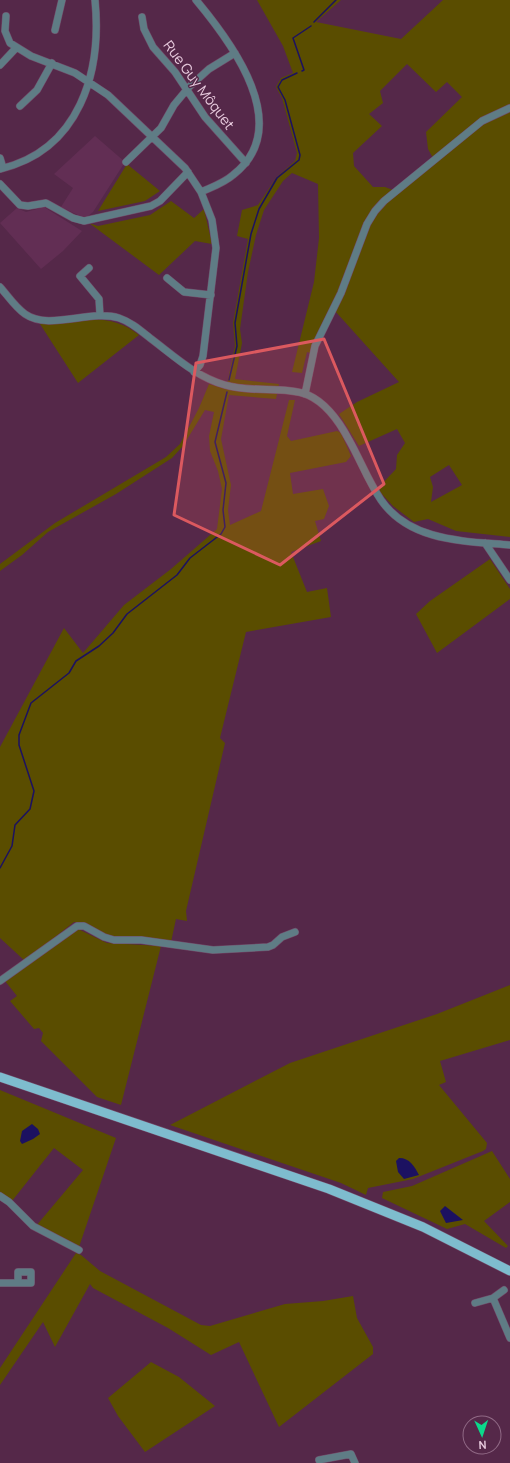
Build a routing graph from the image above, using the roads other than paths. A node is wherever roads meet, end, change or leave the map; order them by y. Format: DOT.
graph roads {
  1 [pos="62,0"];
  2 [pos="95,0"];
  3 [pos="196,0"];
  4 [pos="6,16"];
  5 [pos="142,17"];
  6 [pos="55,30"];
  7 [pos="16,48"];
  8 [pos="235,53"];
  9 [pos="52,63"];
  10 [pos="0,65"];
  11 [pos="90,82"];
  12 [pos="186,90"];
  13 [pos="20,106"];
  14 [pos="510,108"];
  15 [pos="153,136"];
  16 [pos="0,158"];
  17 [pos="126,162"];
  18 [pos="246,163"];
  19 [pos="1,169"];
  20 [pos="188,172"];
  21 [pos="0,184"];
  22 [pos="201,192"];
  23 [pos="89,268"];
  24 [pos="167,278"];
  25 [pos="0,287"];
  26 [pos="211,295"];
  27 [pos="100,315"];
  28 [pos="194,372"];
  29 [pos="305,394"];
  30 [pos="485,543"];
  31 [pos="510,545"];
  32 [pos="510,580"];
  33 [pos="295,932"];
  34 [pos="0,981"];
  35 [pos="0,1076"];
  36 [pos="0,1196"];
  37 [pos="79,1250"];
  38 [pos="510,1270"];
  39 [pos="0,1283"];
  40 [pos="18,1283"];
  41 [pos="504,1290"];
  42 [pos="493,1298"];
  43 [pos="475,1303"];
  44 [pos="510,1338"];
  45 [pos="319,1460"];
  46 [pos="355,1463"];
  1 -- 6 [label="street"];
  2 -- 11 [label="street"];
  3 -- 8 [label="street"];
  4 -- 7 [label="street"];
  5 -- 12 [label="street, Rue Guy Môquet"];
  7 -- 9 [label="street"];
  7 -- 10 [label="street"];
  8 -- 12 [label="street"];
  8 -- 18 [label="street"];
  9 -- 11 [label="street"];
  9 -- 13 [label="street"];
  11 -- 15 [label="street"];
  11 -- 19 [label="street"];
  12 -- 15 [label="street"];
  12 -- 18 [label="street, Rue Guy Môquet"];
  14 -- 29 [label="street"];
  15 -- 17 [label="street"];
  15 -- 20 [label="street"];
  16 -- 19 [label="street"];
  18 -- 22 [label="street"];
  20 -- 21 [label="street"];
  20 -- 22 [label="street"];
  22 -- 26 [label="street"];
  23 -- 27 [label="street"];
  24 -- 26 [label="street"];
  25 -- 27 [label="street"];
  26 -- 28 [label="street"];
  27 -- 28 [label="street"];
  28 -- 29 [label="street"];
  29 -- 30 [label="street"];
  30 -- 31 [label="street"];
  30 -- 32 [label="street"];
  33 -- 34 [label="street"];
  35 -- 38 [label="main road"];
  36 -- 37 [label="street"];
  39 -- 40 [label="street"];
  41 -- 42 [label="street"];
  42 -- 43 [label="street"];
  42 -- 44 [label="street"];
  45 -- 46 [label="street"];
}
